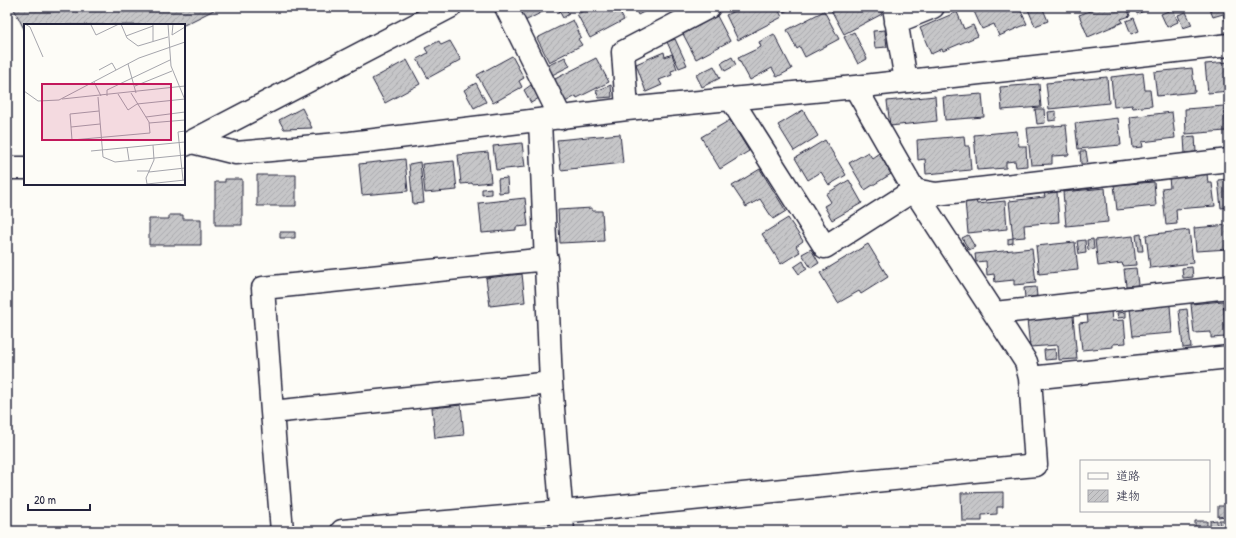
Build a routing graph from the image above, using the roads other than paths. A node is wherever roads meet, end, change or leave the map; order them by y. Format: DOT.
graph roads {
  1 [pos="450,7"];
  2 [pos="506,7"];
  3 [pos="709,7"];
  4 [pos="933,7"];
  5 [pos="895,15"];
  6 [pos="1229,45"];
  7 [pos="906,81"];
  8 [pos="854,87"];
  9 [pos="731,99"];
  10 [pos="627,109"];
  11 [pos="551,119"];
  12 [pos="188,144"];
  13 [pos="1229,160"];
  14 [pos="7,168"];
  15 [pos="24,168"];
  16 [pos="914,190"];
  17 [pos="547,259"];
  18 [pos="1229,287"];
  19 [pos="995,313"];
  20 [pos="1229,357"];
  21 [pos="1030,378"];
  22 [pos="551,383"];
  23 [pos="272,412"];
  24 [pos="562,522"];
  25 [pos="282,531"];
  26 [pos="342,531"];
  1 -- 12 [label="street"];
  2 -- 11 [label="street"];
  3 -- 10 [label="street"];
  4 -- 5 [label="street"];
  5 -- 7 [label="street"];
  6 -- 7 [label="street"];
  7 -- 8 [label="street"];
  8 -- 9 [label="street"];
  8 -- 16 [label="street"];
  9 -- 10 [label="street"];
  9 -- 16 [label="street"];
  10 -- 11 [label="street"];
  11 -- 12 [label="street"];
  11 -- 17 [label="street"];
  13 -- 16 [label="street"];
  14 -- 15 [label="street"];
  16 -- 19 [label="street"];
  17 -- 22 [label="street"];
  17 -- 23 [label="street"];
  18 -- 19 [label="street"];
  19 -- 21 [label="street"];
  20 -- 21 [label="street"];
  21 -- 24 [label="street"];
  22 -- 23 [label="street"];
  22 -- 24 [label="street"];
  23 -- 25 [label="street"];
  24 -- 26 [label="street"];
}
